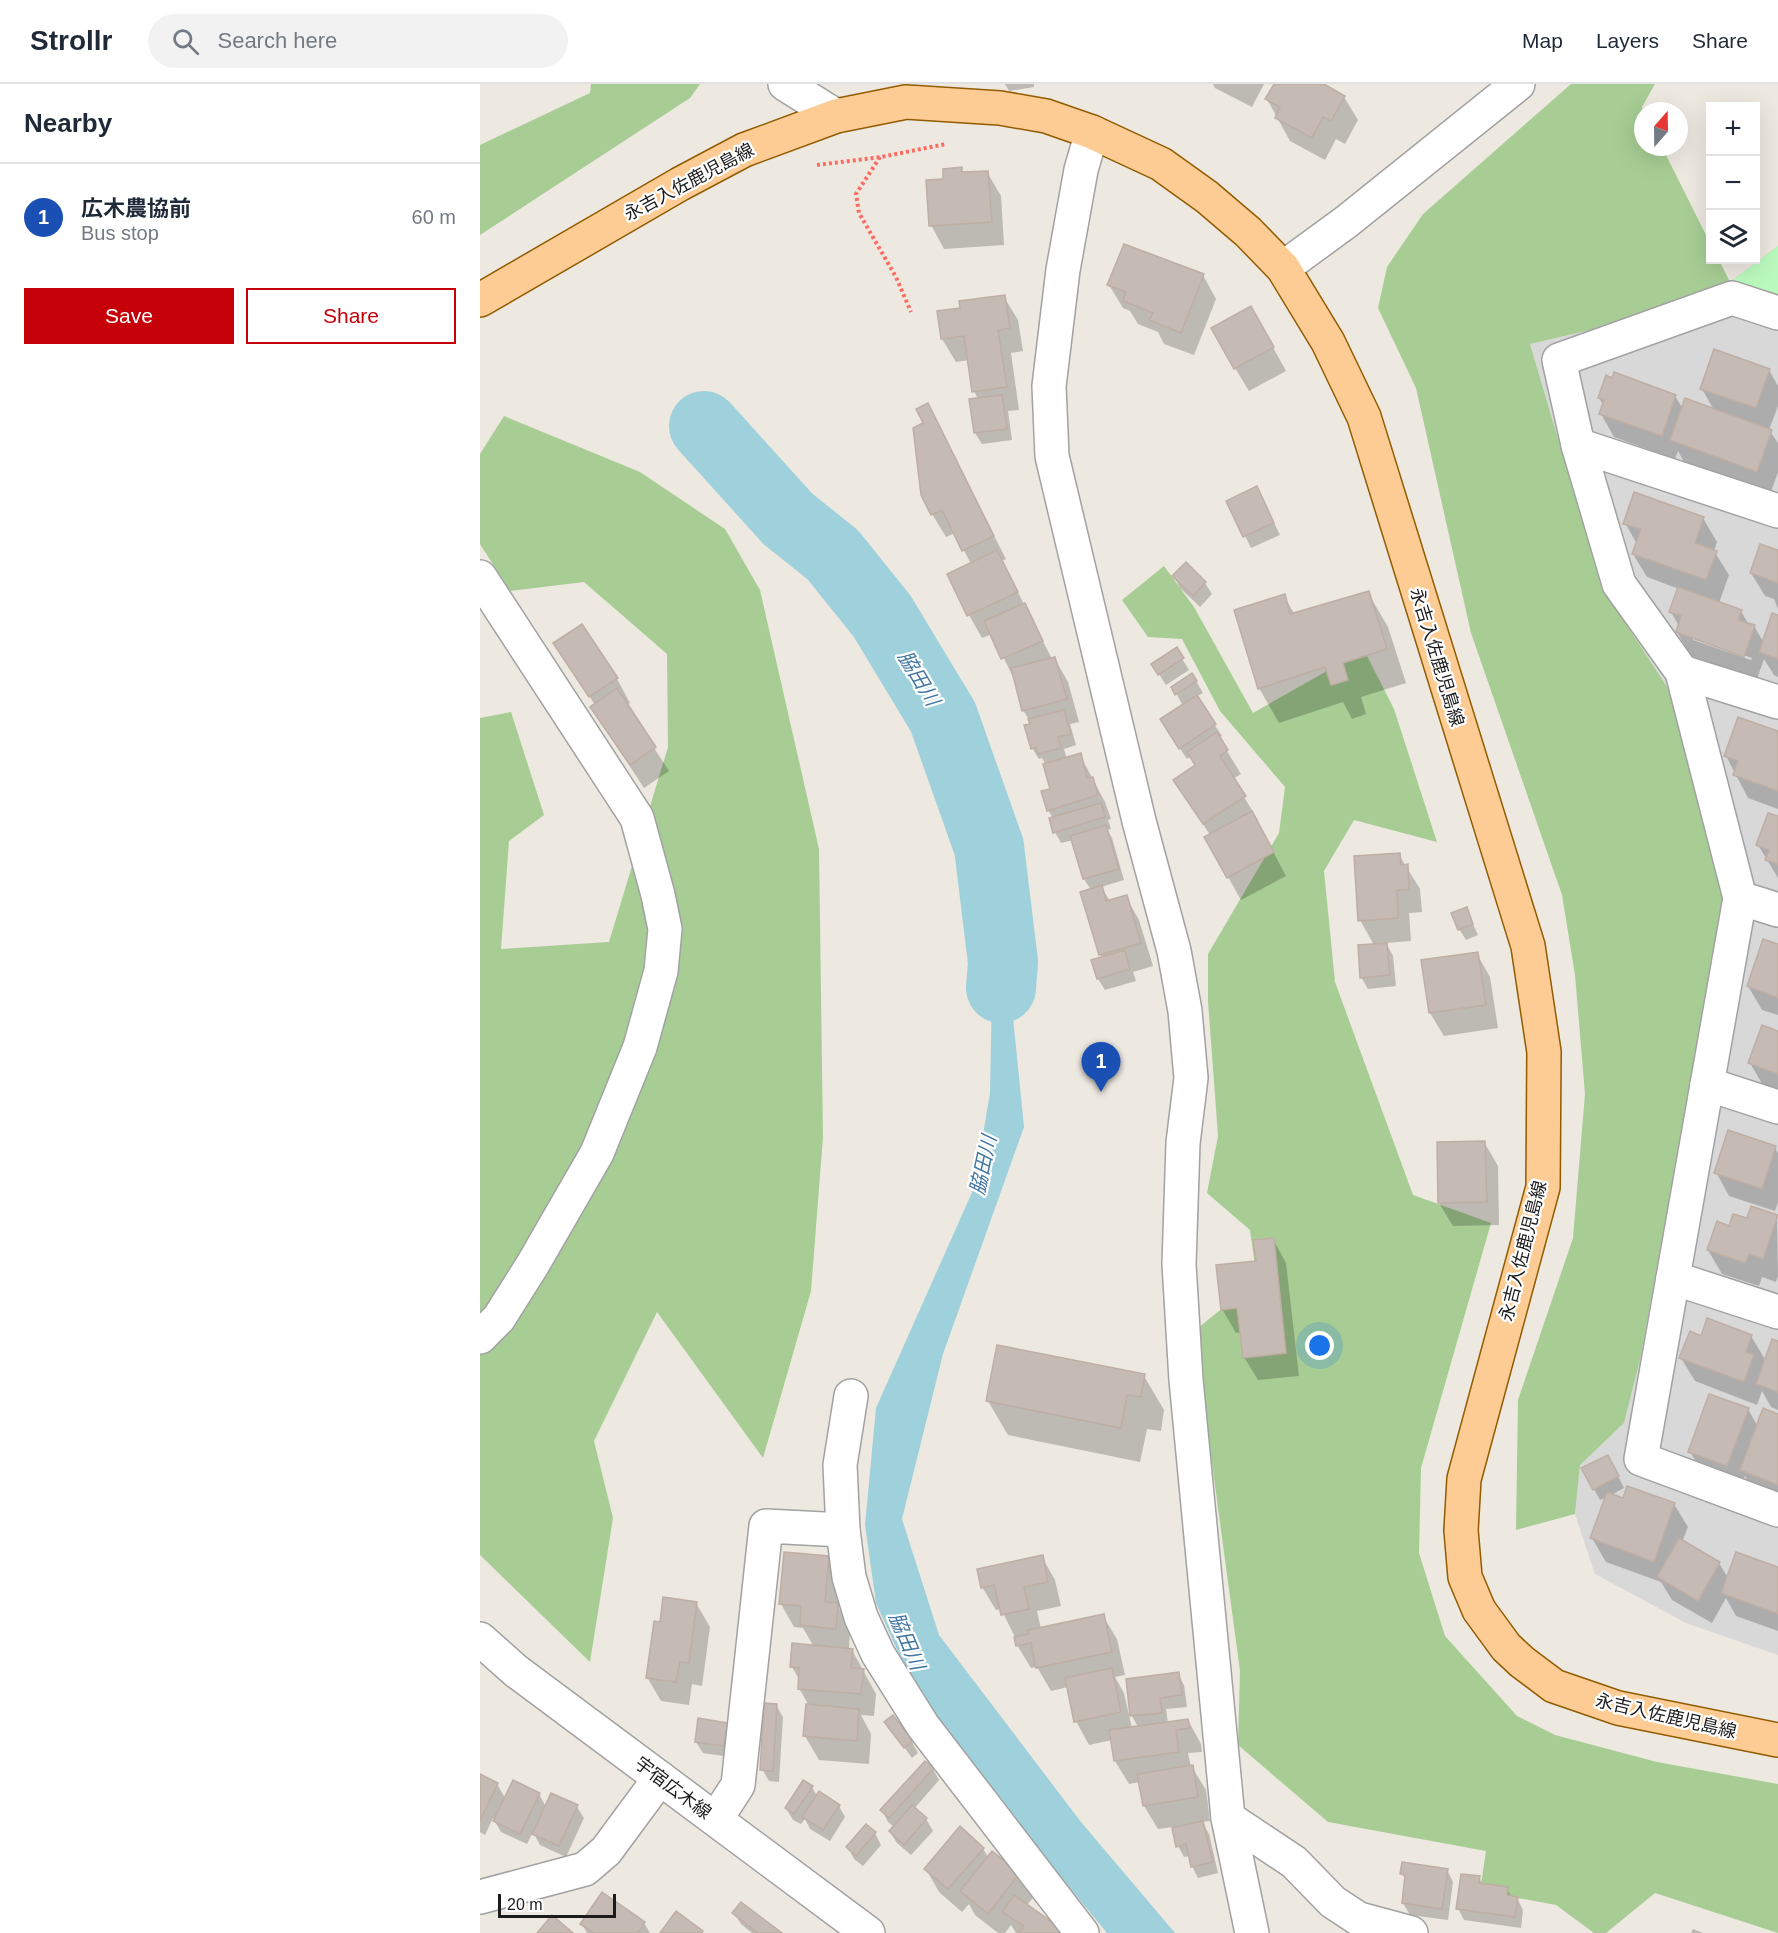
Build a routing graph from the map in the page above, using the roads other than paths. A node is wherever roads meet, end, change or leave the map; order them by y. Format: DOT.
graph roads {
  1 [pos="785,84"];
  2 [pos="1518,84"];
  3 [pos="836,116"];
  4 [pos="1092,132"];
  5 [pos="1283,268"];
  6 [pos="480,300"];
  7 [pos="1778,314"];
  8 [pos="1578,445"];
  9 [pos="1778,511"];
  10 [pos="480,577"];
  11 [pos="1682,672"];
  12 [pos="1778,702"];
  13 [pos="1740,898"];
  14 [pos="1778,910"];
  15 [pos="1707,1084"];
  16 [pos="1778,1107"];
  17 [pos="1672,1278"];
  18 [pos="1778,1312"];
  19 [pos="480,1337"];
  20 [pos="850,1396"];
  21 [pos="1778,1510"];
  22 [pos="843,1530"];
  23 [pos="480,1640"];
  24 [pos="1778,1740"];
  25 [pos="660,1778"];
  26 [pos="1228,1818"];
  27 [pos="716,1819"];
  28 [pos="480,1897"];
  29 [pos="868,1933"];
  30 [pos="1082,1933"];
  31 [pos="1252,1933"];
  32 [pos="1411,1933"];
  1 -- 3 [label="street"];
  2 -- 5 [label="street"];
  3 -- 4 [label="main road, 永吉入佐鹿児島線"];
  3 -- 6 [label="main road, 永吉入佐鹿児島線"];
  4 -- 5 [label="main road, 永吉入佐鹿児島線"];
  4 -- 26 [label="street"];
  5 -- 24 [label="main road, 永吉入佐鹿児島線"];
  7 -- 8 [label="street"];
  8 -- 9 [label="street"];
  8 -- 11 [label="street"];
  10 -- 19 [label="street"];
  11 -- 12 [label="street"];
  11 -- 13 [label="street"];
  13 -- 14 [label="street"];
  13 -- 15 [label="street"];
  15 -- 16 [label="street"];
  15 -- 17 [label="street"];
  17 -- 18 [label="street"];
  17 -- 21 [label="street"];
  20 -- 22 [label="street"];
  22 -- 27 [label="street"];
  22 -- 30 [label="street"];
  23 -- 25 [label="street, 宇宿広木線"];
  25 -- 27 [label="street, 宇宿広木線"];
  25 -- 28 [label="street"];
  26 -- 31 [label="street"];
  26 -- 32 [label="street"];
  27 -- 29 [label="street, 宇宿広木線"];
}
